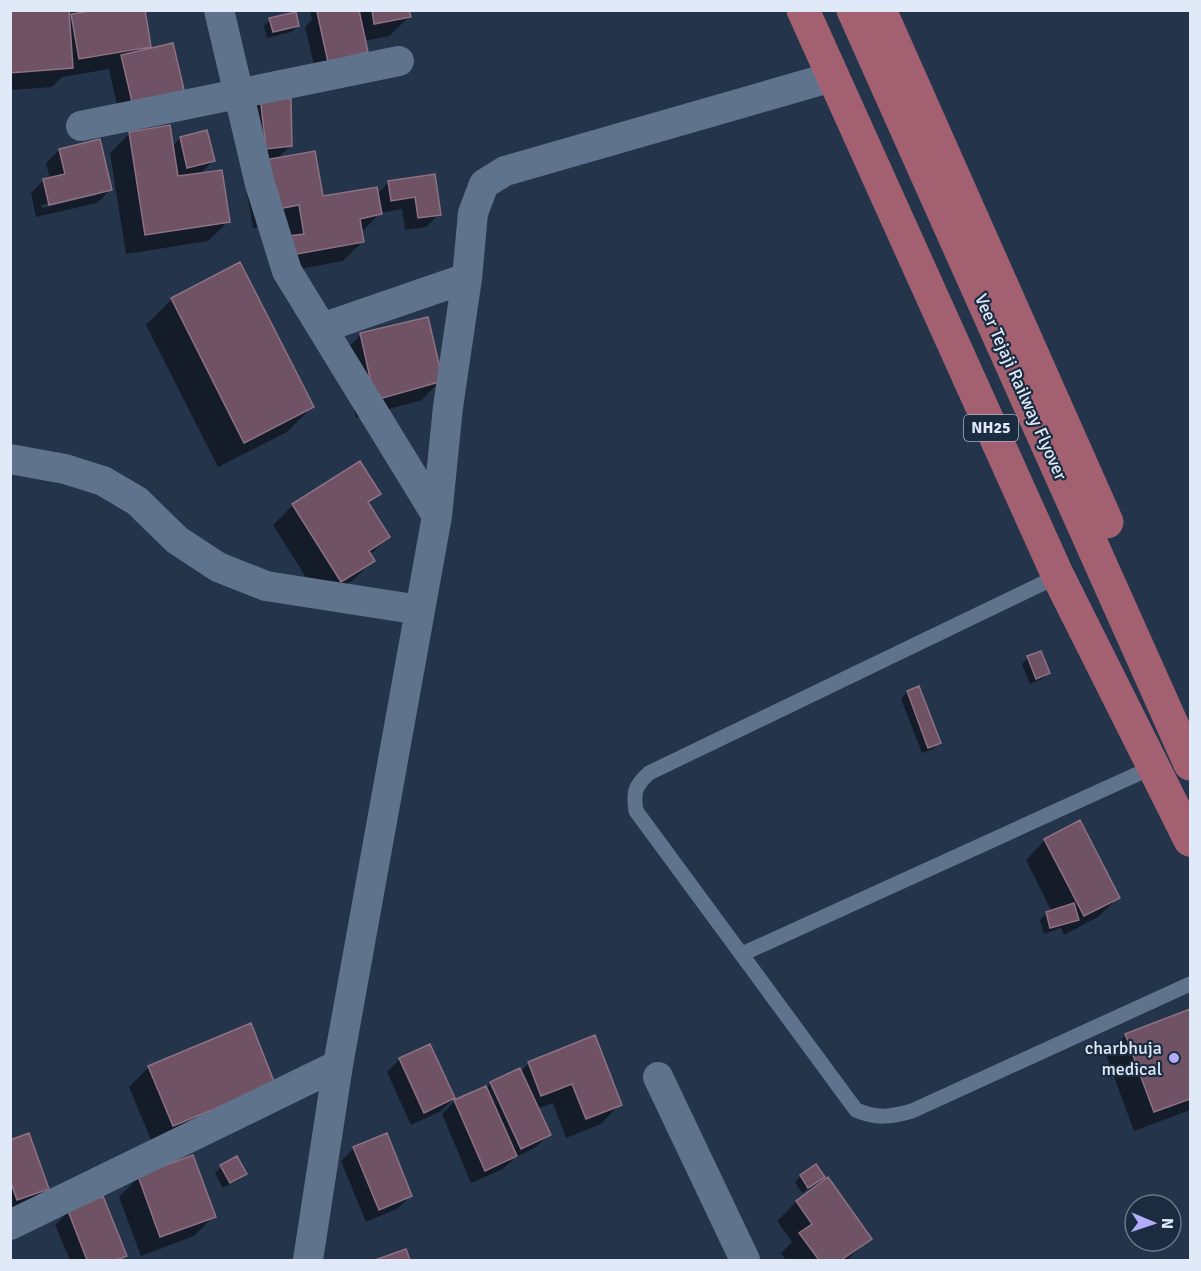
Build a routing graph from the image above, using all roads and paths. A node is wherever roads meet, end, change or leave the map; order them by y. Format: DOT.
graph roads {
  1 [pos="219,10"];
  2 [pos="803,10"];
  3 [pos="853,10"];
  4 [pos="880,10"];
  5 [pos="399,61"];
  6 [pos="832,77"];
  7 [pos="239,93"];
  8 [pos="81,126"];
  9 [pos="467,278"];
  10 [pos="322,328"];
  11 [pos="10,459"];
  12 [pos="437,516"];
  13 [pos="1058,576"];
  14 [pos="420,610"];
  15 [pos="1183,721"];
  16 [pos="1190,764"];
  17 [pos="1153,767"];
  18 [pos="1191,840"];
  19 [pos="742,954"];
  20 [pos="1191,984"];
  21 [pos="338,1065"];
  22 [pos="658,1077"];
  23 [pos="10,1225"];
  24 [pos="308,1260"];
  25 [pos="745,1260"];
  1 -- 7 [label="street"];
  2 -- 6 [label="main road, NH25"];
  3 -- 15 [label="main road, Veer Tejaji Railway Flyover"];
  4 -- 15 [label="main road"];
  5 -- 7 [label="street"];
  6 -- 9 [label="street"];
  6 -- 13 [label="main road, NH25"];
  7 -- 8 [label="street"];
  7 -- 10 [label="street"];
  9 -- 10 [label="street"];
  9 -- 12 [label="street"];
  10 -- 12 [label="street"];
  11 -- 14 [label="street"];
  12 -- 14 [label="street"];
  13 -- 17 [label="main road, NH25"];
  13 -- 19 [label="lane"];
  14 -- 21 [label="street"];
  15 -- 16 [label="main road, Veer Tejaji Railway Flyover"];
  17 -- 18 [label="main road, NH25"];
  17 -- 19 [label="lane"];
  19 -- 20 [label="lane"];
  21 -- 23 [label="street"];
  21 -- 24 [label="street"];
  22 -- 25 [label="street"];
}
